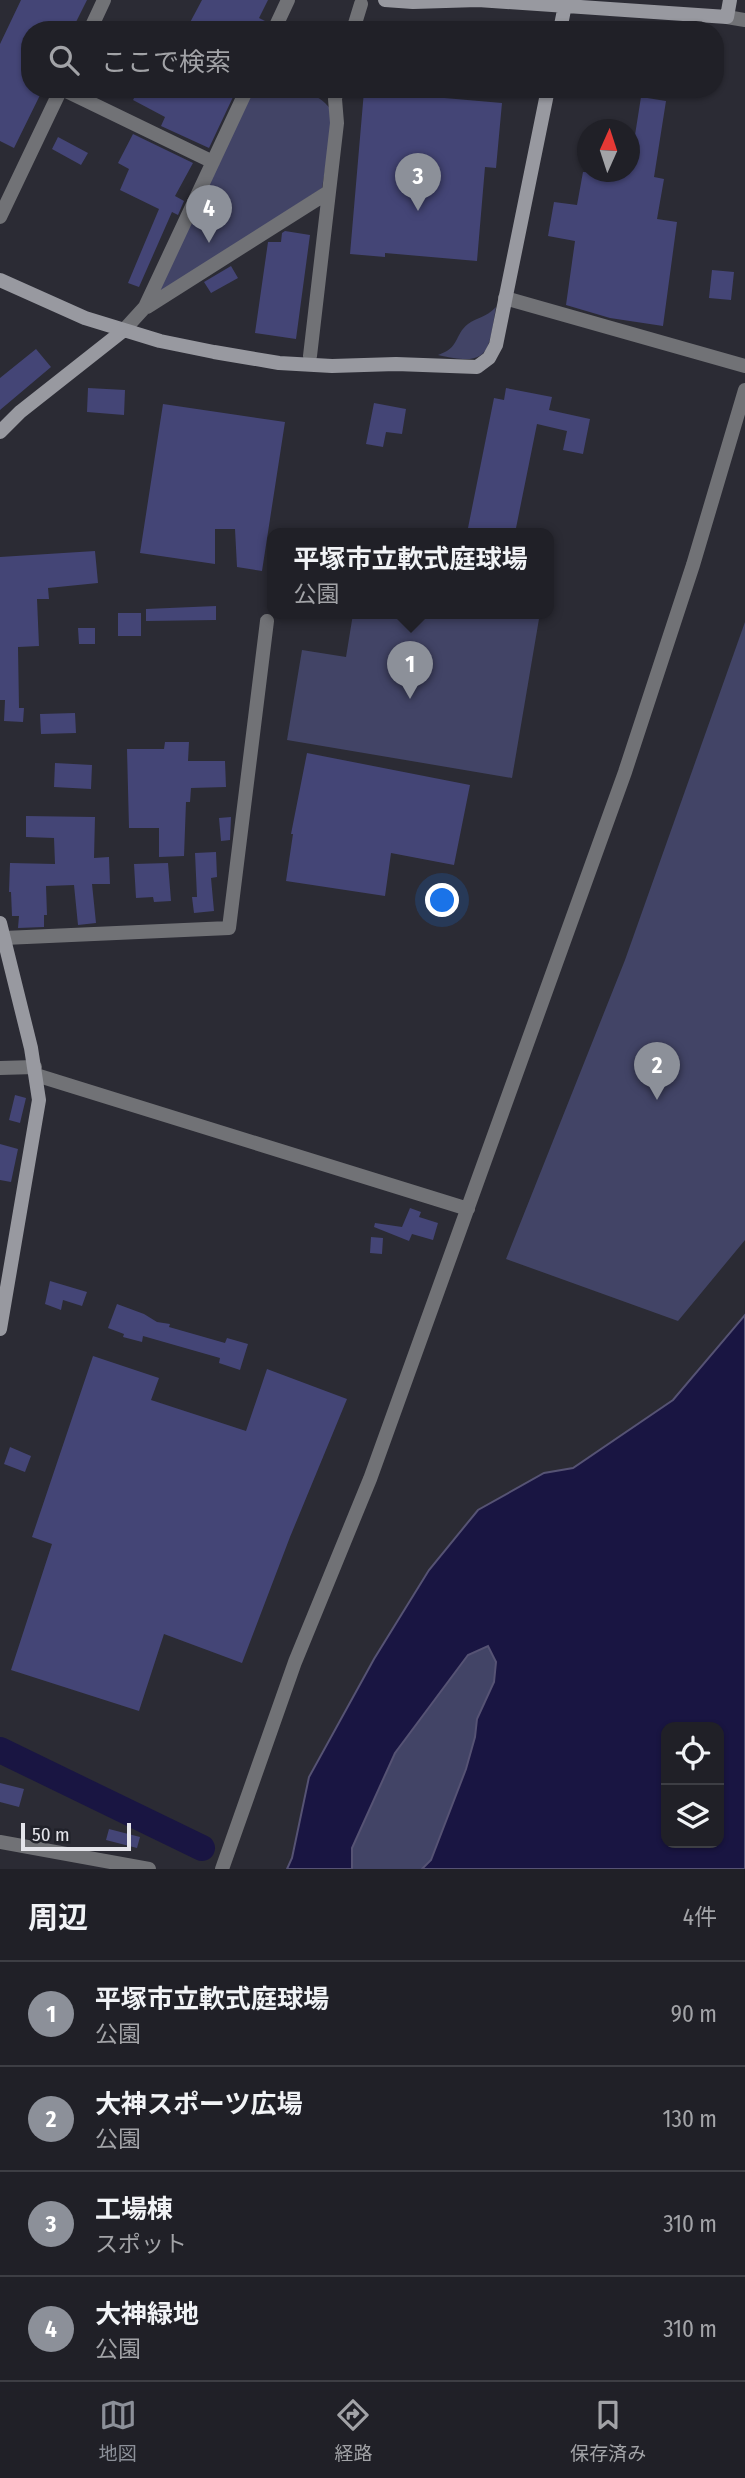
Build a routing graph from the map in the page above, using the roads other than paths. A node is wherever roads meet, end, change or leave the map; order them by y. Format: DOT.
graph roads {
  1 [pos="104,0"];
  2 [pos="288,0"];
  3 [pos="385,0"];
  4 [pos="730,0"];
  5 [pos="360,4"];
  6 [pos="565,5"];
  7 [pos="727,17"];
  8 [pos="745,20"];
  9 [pos="94,21"];
  10 [pos="278,21"];
  11 [pos="355,21"];
  12 [pos="562,21"];
  13 [pos="58,98"];
  14 [pos="81,98"];
  15 [pos="243,98"];
  16 [pos="335,98"];
  17 [pos="546,98"];
  18 [pos="213,162"];
  19 [pos="327,193"];
  20 [pos="0,218"];
  21 [pos="0,280"];
  22 [pos="505,298"];
  23 [pos="149,305"];
  24 [pos="124,330"];
  25 [pos="310,356"];
  26 [pos="745,366"];
  27 [pos="745,390"];
  28 [pos="0,432"];
  29 [pos="267,621"];
  30 [pos="0,923"];
  31 [pos="2,938"];
  32 [pos="0,1068"];
  33 [pos="35,1071"];
  34 [pos="468,1209"];
  35 [pos="0,1329"];
  36 [pos="0,1842"];
  37 [pos="147,1869"];
  38 [pos="222,1869"];
  1 -- 9 [label="street"];
  2 -- 10 [label="street"];
  3 -- 6 [label="street"];
  4 -- 7 [label="street"];
  5 -- 11 [label="street"];
  6 -- 7 [label="street"];
  6 -- 12 [label="street"];
  7 -- 8 [label="street"];
  13 -- 20 [label="street"];
  14 -- 18 [label="street"];
  15 -- 18 [label="street"];
  16 -- 19 [label="street"];
  17 -- 22 [label="street"];
  18 -- 23 [label="street"];
  19 -- 23 [label="street"];
  19 -- 25 [label="street"];
  21 -- 24 [label="street"];
  22 -- 24 [label="street"];
  22 -- 26 [label="street"];
  23 -- 24 [label="street"];
  24 -- 28 [label="street"];
  27 -- 34 [label="street"];
  29 -- 31 [label="street"];
  30 -- 31 [label="street"];
  31 -- 33 [label="street"];
  32 -- 33 [label="street"];
  33 -- 34 [label="street"];
  33 -- 35 [label="street"];
  34 -- 38 [label="street"];
  36 -- 37 [label="street"];
}
